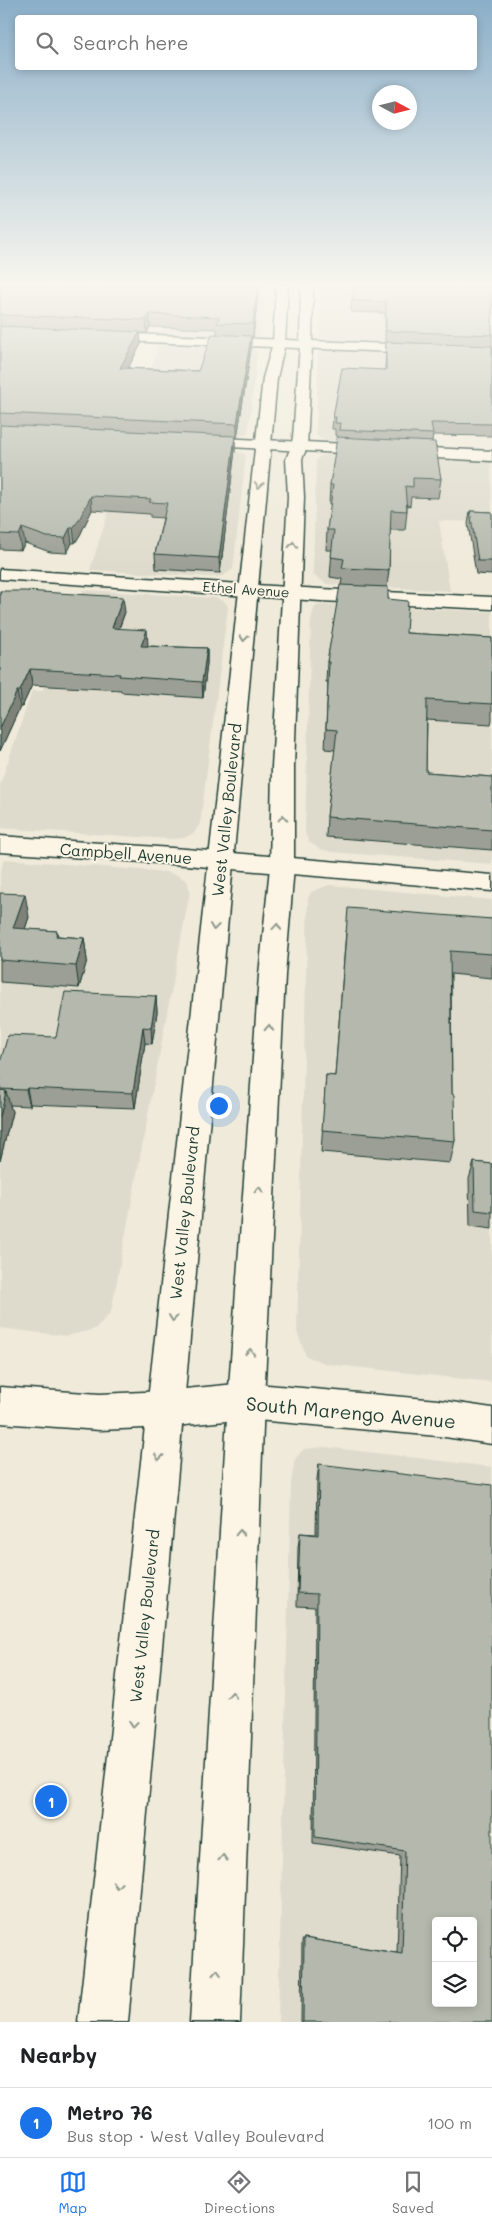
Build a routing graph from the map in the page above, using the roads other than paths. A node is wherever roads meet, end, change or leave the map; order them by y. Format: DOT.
graph roads {
  1 [pos="270,379"];
  2 [pos="304,379"];
  3 [pos="181,441"];
  4 [pos="264,445"];
  5 [pos="299,447"];
  6 [pos="492,456"];
  7 [pos="0,574"];
  8 [pos="249,590"];
  9 [pos="291,592"];
  10 [pos="492,603"];
  11 [pos="0,844"];
  12 [pos="220,862"];
  13 [pos="282,867"];
  14 [pos="492,883"];
  15 [pos="246,1401"];
  16 [pos="0,1405"];
  17 [pos="164,1409"];
  18 [pos="492,1426"];
  19 [pos="103,2022"];
  20 [pos="215,2022"];
  1 -- 4 [label="main road, West Valley Boulevard"];
  2 -- 5 [label="main road"];
  3 -- 4 [label="main road"];
  4 -- 5 [label="main road"];
  4 -- 8 [label="main road, West Valley Boulevard, one-way"];
  5 -- 6 [label="main road"];
  9 -- 5 [label="main road, one-way"];
  7 -- 8 [label="main road, Ethel Avenue"];
  8 -- 9 [label="main road, Ethel Avenue"];
  8 -- 12 [label="main road, West Valley Boulevard, one-way"];
  9 -- 10 [label="main road, Ethel Avenue"];
  13 -- 9 [label="main road, one-way"];
  11 -- 12 [label="main road, Campbell Avenue"];
  12 -- 13 [label="main road, Campbell Avenue"];
  12 -- 17 [label="main road, West Valley Boulevard, one-way"];
  13 -- 14 [label="main road, Campbell Avenue"];
  15 -- 13 [label="main road, one-way"];
  15 -- 17 [label="main road, South Marengo Avenue"];
  15 -- 18 [label="main road, South Marengo Avenue"];
  20 -- 15 [label="main road, one-way"];
  16 -- 17 [label="main road, South Marengo Avenue"];
  17 -- 19 [label="main road, West Valley Boulevard, one-way"];
}
